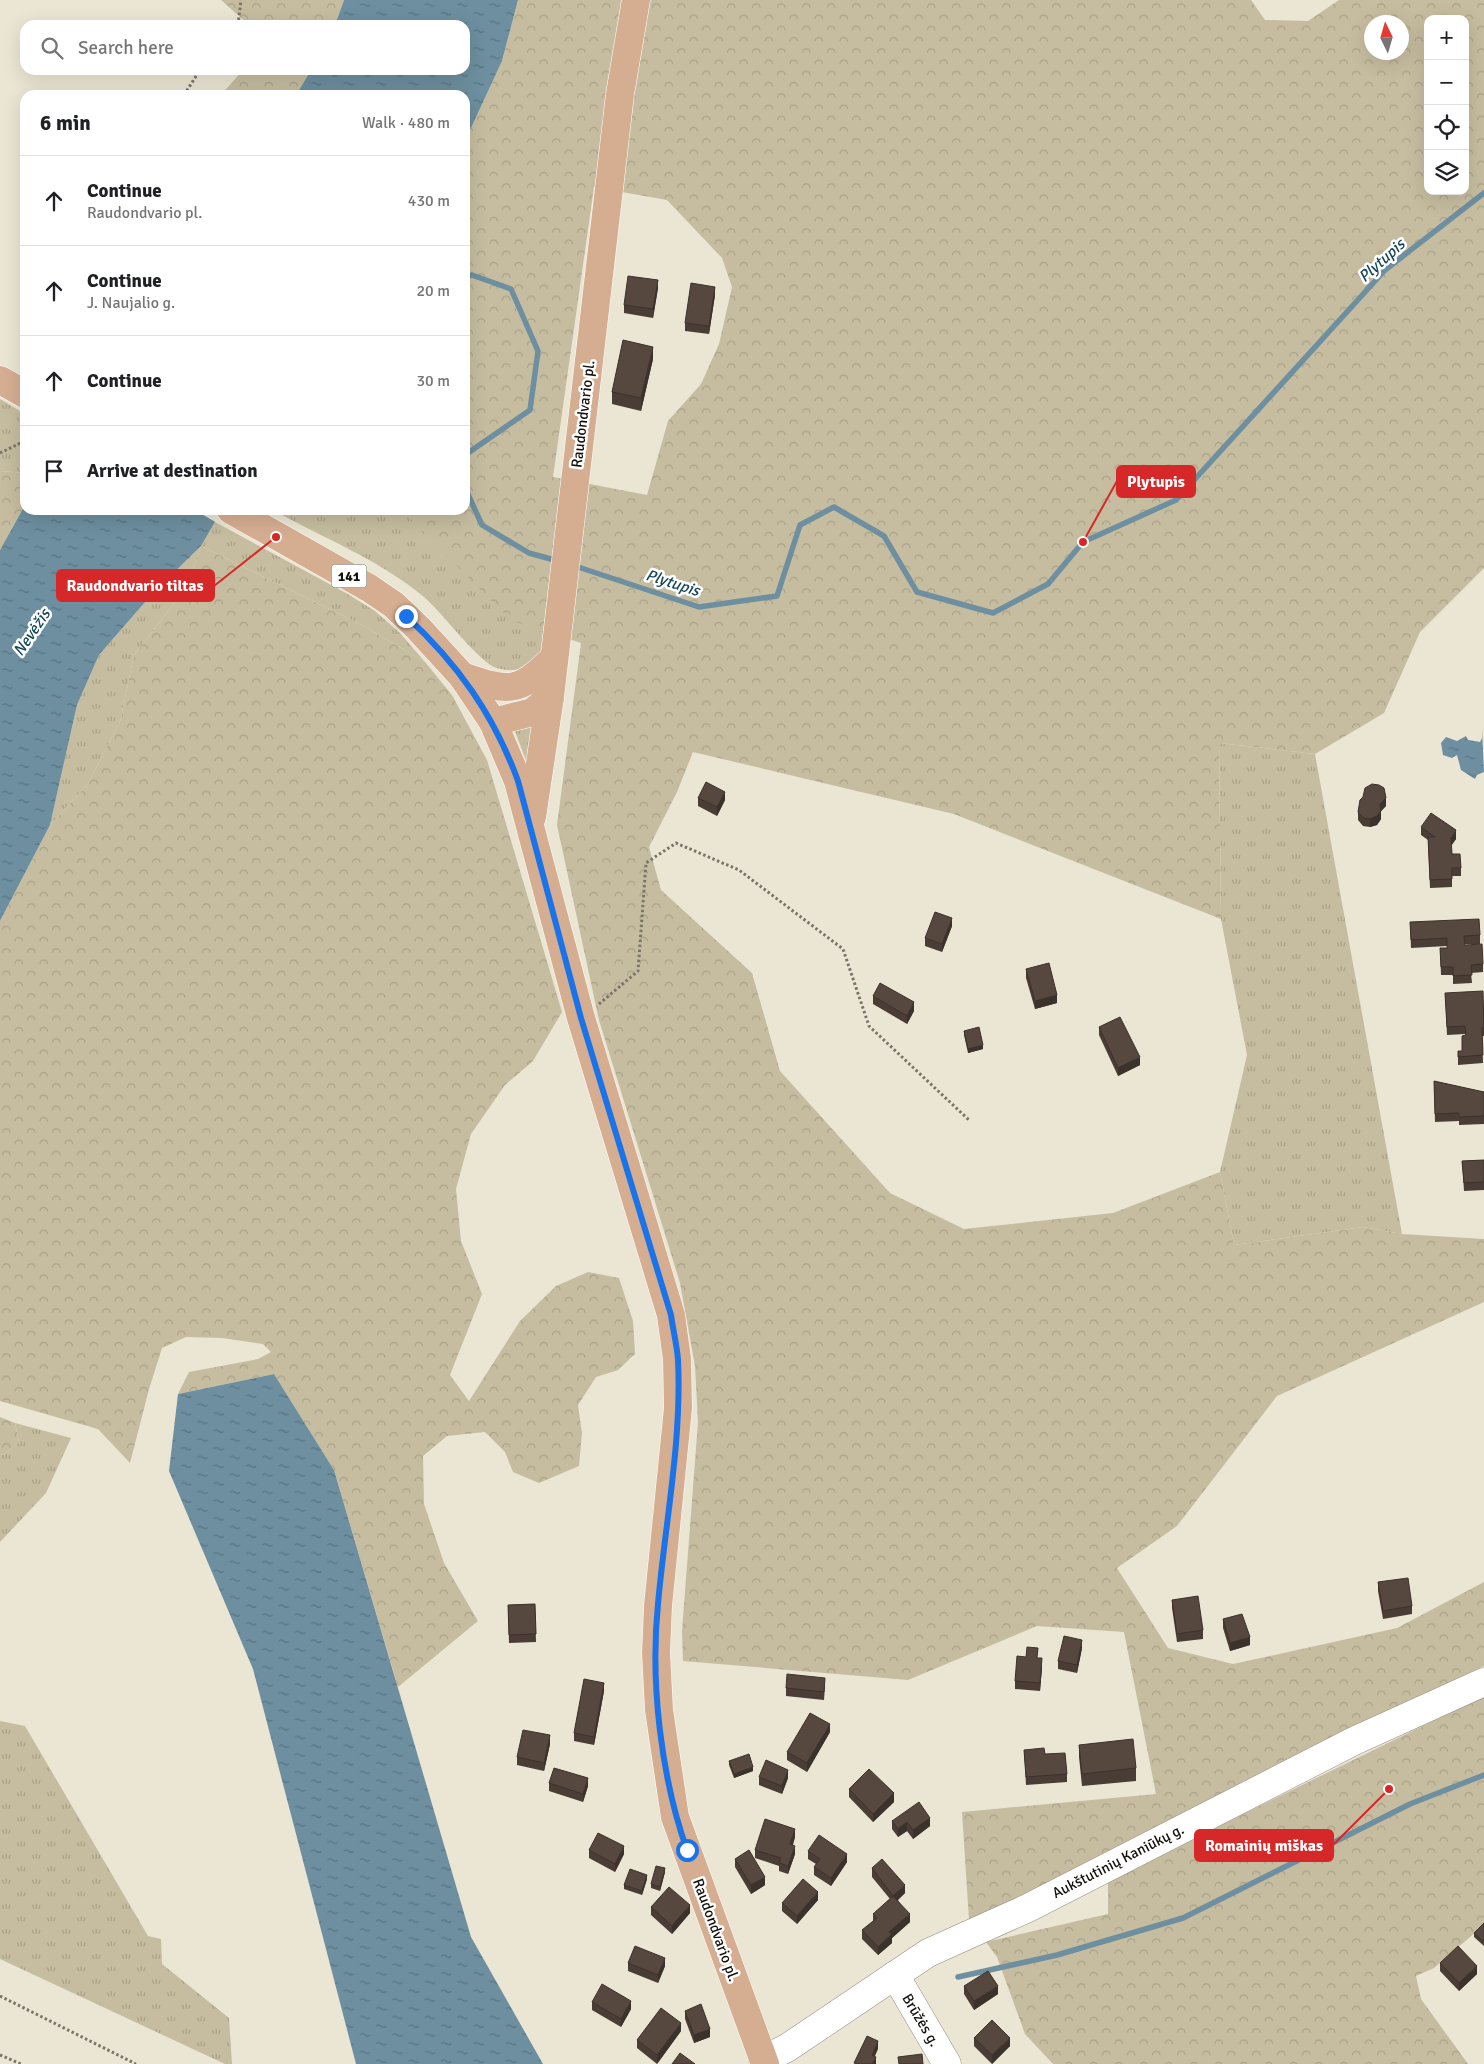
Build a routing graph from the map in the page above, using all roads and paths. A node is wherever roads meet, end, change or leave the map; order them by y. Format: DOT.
graph roads {
  1 [pos="241,0"];
  2 [pos="636,0"];
  3 [pos="239,20"];
  4 [pos="197,75"];
  5 [pos="187,90"];
  6 [pos="1,381"];
  7 [pos="20,391"];
  8 [pos="20,443"];
  9 [pos="0,453"];
  10 [pos="240,515"];
  11 [pos="554,658"];
  12 [pos="462,676"];
  13 [pos="511,688"];
  14 [pos="550,697"];
  15 [pos="494,722"];
  16 [pos="530,828"];
  17 [pos="581,1018"];
  18 [pos="969,1120"];
  19 [pos="1484,1682"];
  20 [pos="895,1975"];
  21 [pos="0,1996"];
  22 [pos="0,2055"];
  23 [pos="764,2062"];
  24 [pos="21,2064"];
  25 [pos="136,2064"];
  26 [pos="947,2064"];
  1 -- 3 [label="path"];
  2 -- 11 [label="main road, Raudondvario pl."];
  4 -- 5 [label="path"];
  6 -- 7 [label="main road"];
  8 -- 9 [label="path"];
  10 -- 12 [label="main road, 141"];
  11 -- 13 [label="main road"];
  11 -- 14 [label="main road, Raudondvario pl."];
  12 -- 13 [label="main road"];
  12 -- 15 [label="main road, 141"];
  13 -- 15 [label="main road"];
  14 -- 15 [label="main road"];
  14 -- 16 [label="main road, Raudondvario pl."];
  15 -- 16 [label="main road, Raudondvario pl. / 141"];
  16 -- 17 [label="main road, Raudondvario pl. / 141"];
  17 -- 18 [label="path"];
  17 -- 23 [label="main road, Raudondvario pl. / 141"];
  19 -- 20 [label="street, Aukštutinių Kaniūkų g."];
  20 -- 23 [label="street, Aukštutinių Kaniūkų g."];
  20 -- 26 [label="street, Brūžės g."];
  21 -- 25 [label="path"];
  22 -- 24 [label="path"];
}
